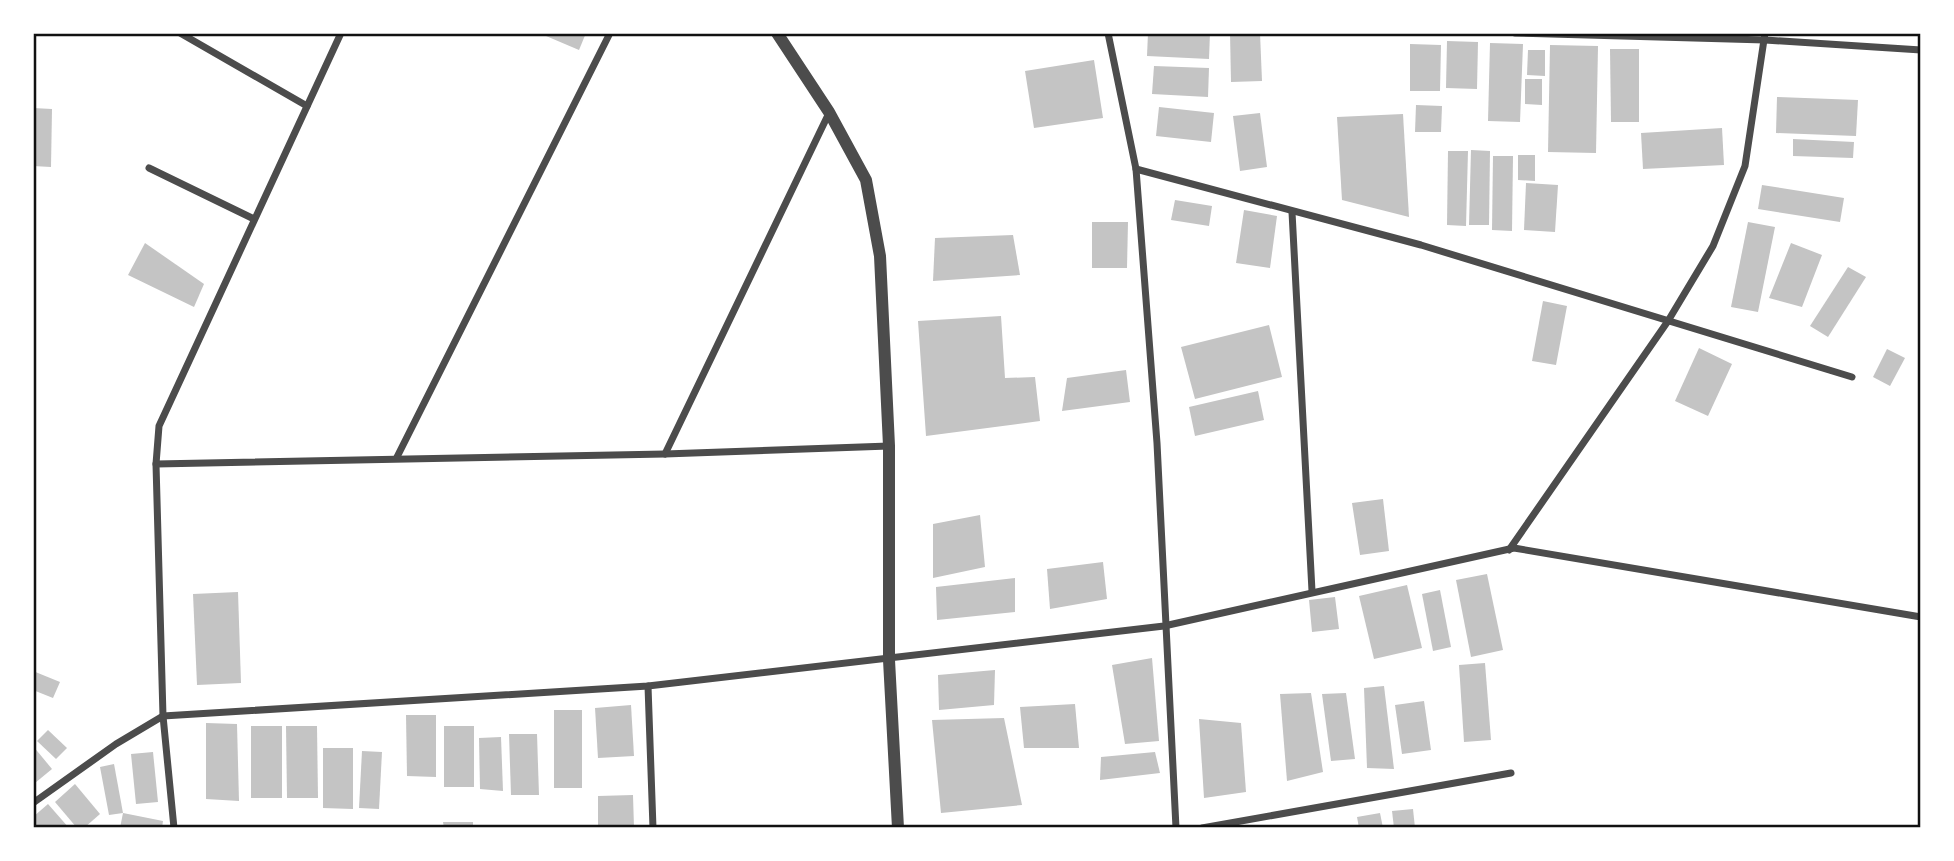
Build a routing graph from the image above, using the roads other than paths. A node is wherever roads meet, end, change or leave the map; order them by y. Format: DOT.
graph roads {
  1 [pos="180,33"];
  2 [pos="341,33"];
  3 [pos="610,33"];
  4 [pos="777,33"];
  5 [pos="1108,33"];
  6 [pos="1515,33"];
  7 [pos="1765,37"];
  8 [pos="1921,50"];
  9 [pos="306,106"];
  10 [pos="829,113"];
  11 [pos="149,168"];
  12 [pos="1136,170"];
  13 [pos="1292,212"];
  14 [pos="254,219"];
  15 [pos="1668,321"];
  16 [pos="1852,377"];
  17 [pos="889,446"];
  18 [pos="665,454"];
  19 [pos="397,457"];
  20 [pos="156,464"];
  21 [pos="1511,549"];
  22 [pos="1312,592"];
  23 [pos="1921,617"];
  24 [pos="1164,626"];
  25 [pos="889,660"];
  26 [pos="648,685"];
  27 [pos="163,716"];
  28 [pos="1511,773"];
  29 [pos="33,803"];
  30 [pos="174,828"];
  31 [pos="653,828"];
  32 [pos="898,828"];
  33 [pos="1176,828"];
  34 [pos="1202,828"];
  1 -- 9 [label="street"];
  2 -- 9 [label="street"];
  3 -- 19 [label="street"];
  4 -- 10 [label="street"];
  5 -- 12 [label="street"];
  6 -- 7 [label="street"];
  7 -- 8 [label="street"];
  7 -- 15 [label="street"];
  9 -- 14 [label="street"];
  10 -- 17 [label="street"];
  10 -- 18 [label="street"];
  11 -- 14 [label="street"];
  12 -- 13 [label="street"];
  12 -- 24 [label="street"];
  13 -- 15 [label="street"];
  13 -- 22 [label="street"];
  14 -- 20 [label="street"];
  15 -- 16 [label="street"];
  15 -- 21 [label="street"];
  17 -- 18 [label="street"];
  17 -- 25 [label="street"];
  18 -- 19 [label="street"];
  19 -- 20 [label="street"];
  20 -- 27 [label="street"];
  21 -- 22 [label="street"];
  21 -- 23 [label="street"];
  22 -- 24 [label="street"];
  24 -- 25 [label="street"];
  24 -- 33 [label="street"];
  25 -- 26 [label="street"];
  25 -- 32 [label="street"];
  26 -- 27 [label="street"];
  26 -- 31 [label="street"];
  27 -- 29 [label="street"];
  27 -- 30 [label="street"];
  28 -- 34 [label="street"];
}
